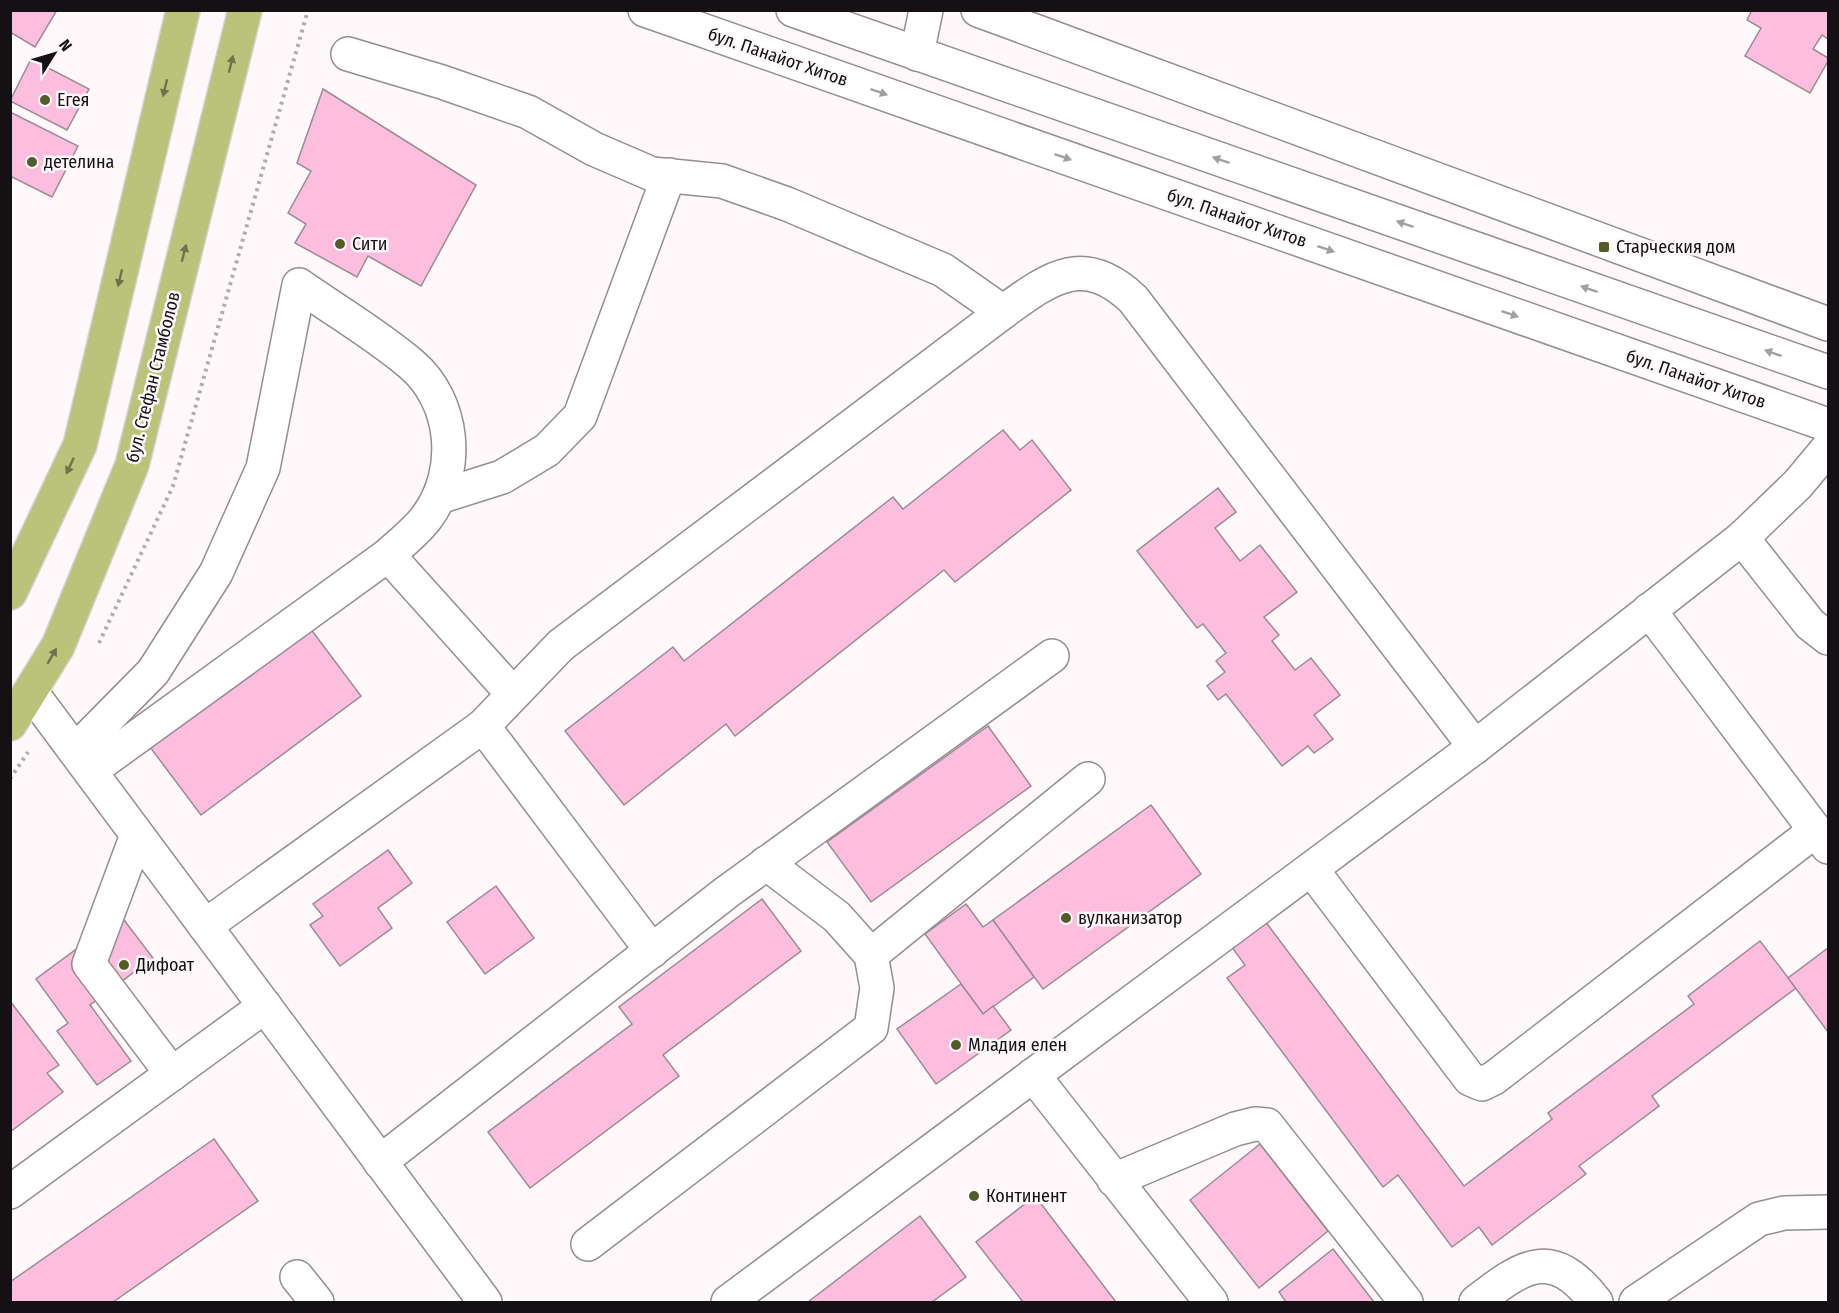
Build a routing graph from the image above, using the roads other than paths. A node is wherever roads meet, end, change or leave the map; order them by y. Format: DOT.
graph roads {
  1 [pos="183,10"];
  2 [pos="245,10"];
  3 [pos="645,10"];
  4 [pos="794,10"];
  5 [pos="926,10"];
  6 [pos="978,10"];
  7 [pos="872,23"];
  8 [pos="348,54"];
  9 [pos="917,54"];
  10 [pos="669,175"];
  11 [pos="1003,312"];
  12 [pos="1828,324"];
  13 [pos="1828,372"];
  14 [pos="1828,425"];
  15 [pos="1828,448"];
  16 [pos="439,497"];
  17 [pos="1742,538"];
  18 [pos="388,555"];
  19 [pos="14,576"];
  20 [pos="1649,610"];
  21 [pos="1828,638"];
  22 [pos="1052,656"];
  23 [pos="31,692"];
  24 [pos="512,693"];
  25 [pos="10,724"];
  26 [pos="483,726"];
  27 [pos="1475,747"];
  28 [pos="82,761"];
  29 [pos="1088,779"];
  30 [pos="137,835"];
  31 [pos="1822,839"];
  32 [pos="766,863"];
  33 [pos="1312,870"];
  34 [pos="205,926"];
  35 [pos="652,951"];
  36 [pos="871,955"];
  37 [pos="265,1006"];
  38 [pos="172,1074"];
  39 [pos="1033,1075"];
  40 [pos="380,1162"];
  41 [pos="1114,1180"];
  42 [pos="10,1192"];
  43 [pos="1828,1212"];
  44 [pos="588,1244"];
  45 [pos="485,1302"];
  46 [pos="728,1302"];
  47 [pos="1211,1302"];
  48 [pos="1406,1302"];
  49 [pos="1476,1302"];
  50 [pos="1596,1302"];
  51 [pos="1636,1302"];
  1 -- 19 [label="main road, one-way"];
  23 -- 2 [label="main road, бул. Стефан Стамболов, one-way"];
  3 -- 14 [label="street, бул. Панайот Хитов, one-way"];
  4 -- 7 [label="street"];
  5 -- 9 [label="street"];
  6 -- 12 [label="street"];
  7 -- 9 [label="street"];
  8 -- 10 [label="street"];
  13 -- 9 [label="street, one-way"];
  10 -- 11 [label="street"];
  10 -- 16 [label="street"];
  11 -- 24 [label="street"];
  11 -- 27 [label="street"];
  15 -- 17 [label="street"];
  16 -- 18 [label="street"];
  16 -- 28 [label="street"];
  17 -- 20 [label="street"];
  17 -- 21 [label="street"];
  18 -- 24 [label="street"];
  18 -- 28 [label="street"];
  20 -- 27 [label="street"];
  20 -- 31 [label="street"];
  22 -- 32 [label="street"];
  23 -- 25 [label="main road, бул. Стефан Стамболов"];
  23 -- 28 [label="street"];
  24 -- 26 [label="street"];
  26 -- 34 [label="street"];
  26 -- 35 [label="street"];
  27 -- 33 [label="street"];
  28 -- 30 [label="street"];
  29 -- 36 [label="street"];
  30 -- 34 [label="street"];
  30 -- 38 [label="street"];
  31 -- 33 [label="street"];
  32 -- 35 [label="street"];
  32 -- 36 [label="street"];
  33 -- 39 [label="street"];
  34 -- 37 [label="street"];
  35 -- 40 [label="street"];
  36 -- 44 [label="street"];
  37 -- 38 [label="street"];
  37 -- 40 [label="street"];
  38 -- 42 [label="street"];
  39 -- 41 [label="street"];
  39 -- 46 [label="street"];
  40 -- 45 [label="street"];
  41 -- 47 [label="street"];
  41 -- 48 [label="street"];
  43 -- 51 [label="street"];
  49 -- 50 [label="street"];
}
